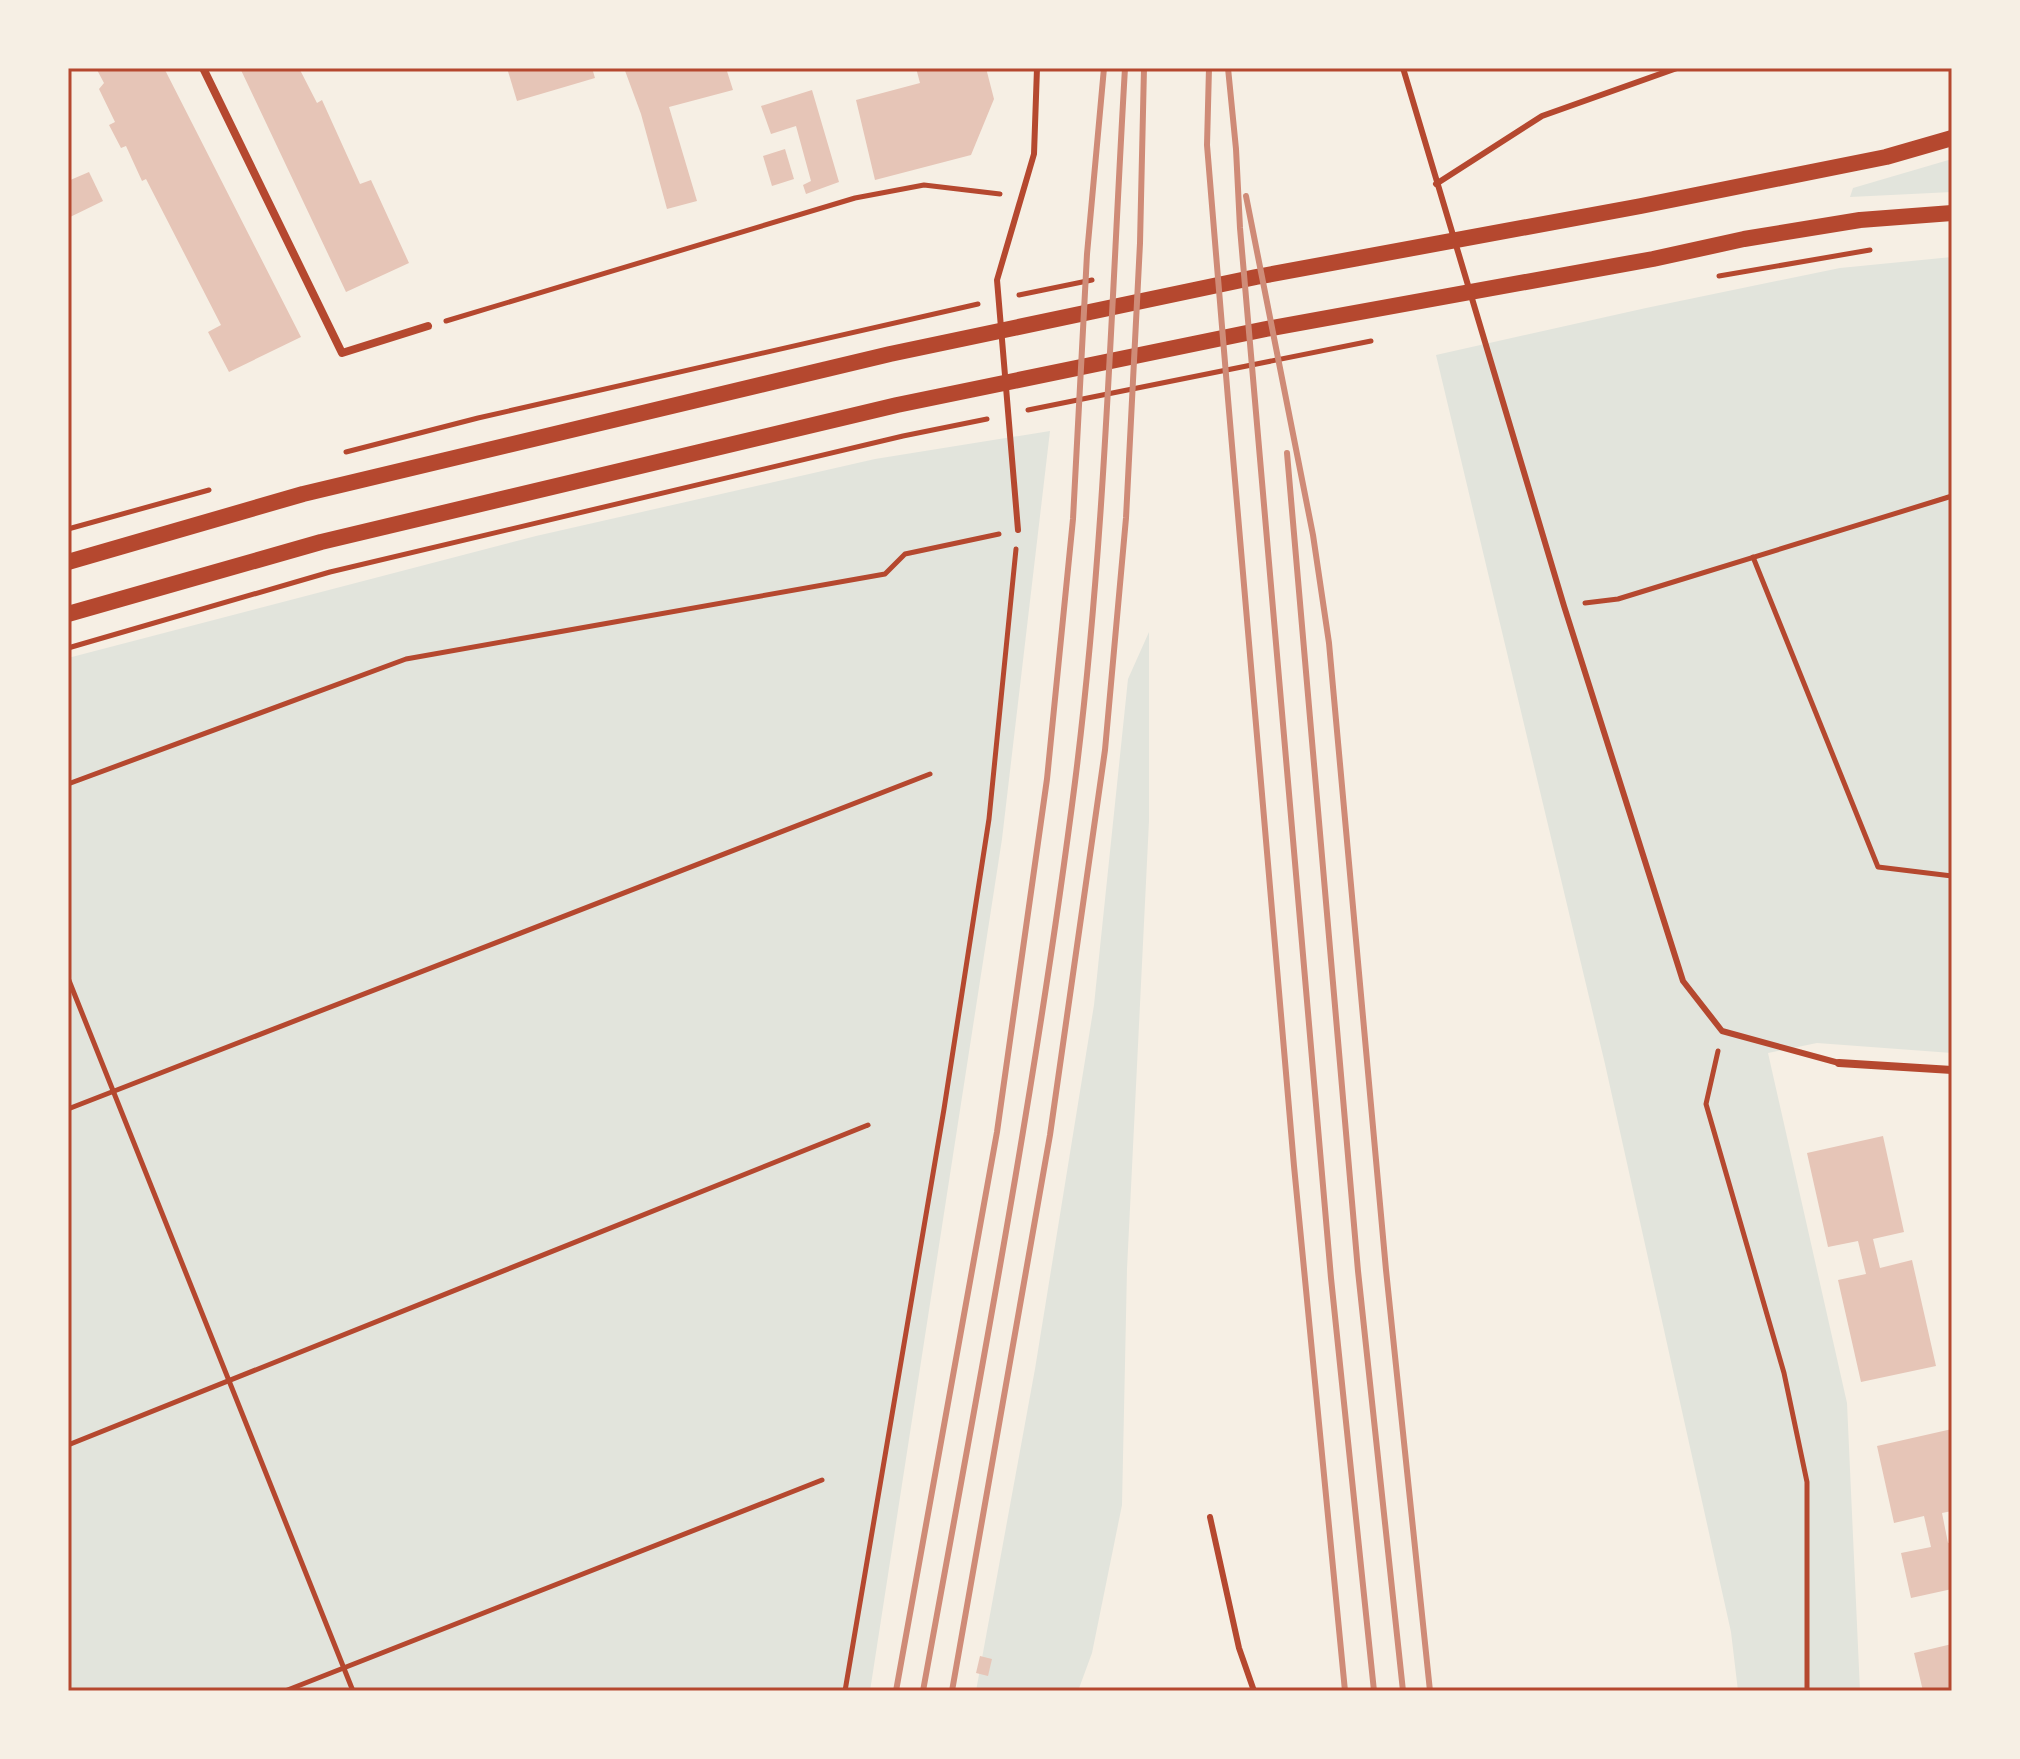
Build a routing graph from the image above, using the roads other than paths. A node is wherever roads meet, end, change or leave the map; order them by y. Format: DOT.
graph roads {
  1 [pos="203,68"];
  2 [pos="1037,68"];
  3 [pos="1403,68"];
  4 [pos="1677,68"];
  5 [pos="1952,138"];
  6 [pos="1436,184"];
  7 [pos="1952,213"];
  8 [pos="428,326"];
  9 [pos="1018,530"];
  10 [pos="68,562"];
  11 [pos="68,614"];
  12 [pos="1839,1063"];
  13 [pos="1952,1070"];
  14 [pos="1210,1517"];
  15 [pos="1254,1691"];
  1 -- 8 [label="street"];
  2 -- 9 [label="lane"];
  3 -- 6 [label="lane"];
  4 -- 6 [label="lane"];
  5 -- 10 [label="main road"];
  6 -- 12 [label="lane"];
  7 -- 11 [label="main road"];
  12 -- 13 [label="street"];
  14 -- 15 [label="lane"];
}
